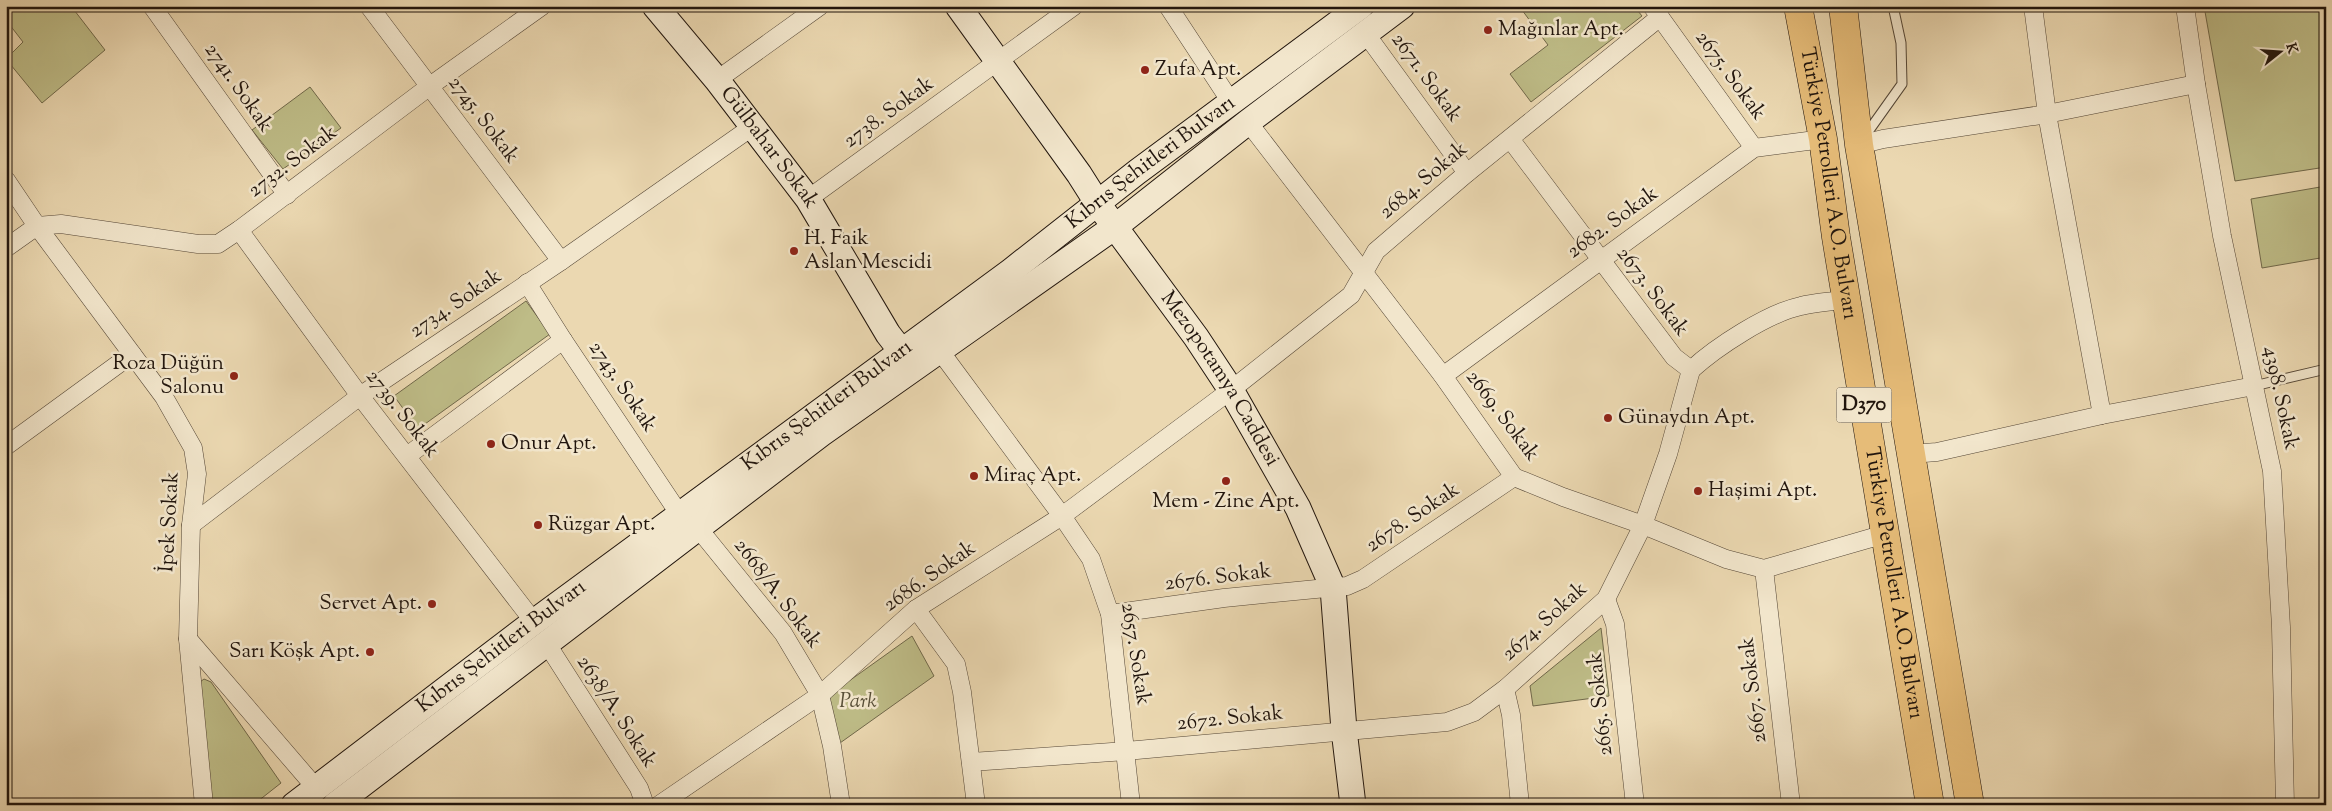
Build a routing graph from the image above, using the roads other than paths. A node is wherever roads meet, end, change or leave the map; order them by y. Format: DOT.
graph roads {
  1 [pos="152,6"];
  2 [pos="369,6"];
  3 [pos="542,6"];
  4 [pos="656,6"];
  5 [pos="820,6"];
  6 [pos="958,6"];
  7 [pos="1074,6"];
  8 [pos="1168,6"];
  9 [pos="1402,6"];
  10 [pos="1798,6"];
  11 [pos="1843,6"];
  12 [pos="1893,6"];
  13 [pos="2033,6"];
  14 [pos="2185,6"];
  15 [pos="1354,8"];
  16 [pos="1656,12"];
  17 [pos="1366,34"];
  18 [pos="996,62"];
  19 [pos="717,80"];
  20 [pos="2196,84"];
  21 [pos="430,86"];
  22 [pos="1231,102"];
  23 [pos="2047,114"];
  24 [pos="1248,122"];
  25 [pos="752,127"];
  26 [pos="1823,139"];
  27 [pos="1510,140"];
  28 [pos="1858,145"];
  29 [pos="1754,148"];
  30 [pos="1467,173"];
  31 [pos="6,180"];
  32 [pos="287,195"];
  33 [pos="808,199"];
  34 [pos="1098,204"];
  35 [pos="37,226"];
  36 [pos="1116,226"];
  37 [pos="240,230"];
  38 [pos="6,248"];
  39 [pos="561,261"];
  40 [pos="1601,261"];
  41 [pos="1365,272"];
  42 [pos="528,283"];
  43 [pos="1847,299"];
  44 [pos="563,340"];
  45 [pos="902,352"];
  46 [pos="940,352"];
  47 [pos="132,354"];
  48 [pos="2326,369"];
  49 [pos="1691,370"];
  50 [pos="1443,376"];
  51 [pos="2254,386"];
  52 [pos="1231,390"];
  53 [pos="360,396"];
  54 [pos="2102,415"];
  55 [pos="6,446"];
  56 [pos="1911,454"];
  57 [pos="407,456"];
  58 [pos="1514,477"];
  59 [pos="1062,516"];
  60 [pos="689,522"];
  61 [pos="191,525"];
  62 [pos="1643,525"];
  63 [pos="1884,534"];
  64 [pos="1764,570"];
  65 [pos="1333,588"];
  66 [pos="1606,599"];
  67 [pos="916,609"];
  68 [pos="1110,614"];
  69 [pos="534,622"];
  70 [pos="188,639"];
  71 [pos="547,644"];
  72 [pos="1504,689"];
  73 [pos="820,695"];
  74 [pos="1344,730"];
  75 [pos="1126,751"];
  76 [pos="971,762"];
  77 [pos="316,788"];
  78 [pos="204,805"];
  79 [pos="294,805"];
  80 [pos="335,805"];
  81 [pos="645,805"];
  82 [pos="659,805"];
  83 [pos="841,805"];
  84 [pos="976,805"];
  85 [pos="1132,805"];
  86 [pos="1353,805"];
  87 [pos="1520,805"];
  88 [pos="1635,805"];
  89 [pos="1791,805"];
  90 [pos="1930,805"];
  91 [pos="1970,805"];
  92 [pos="2285,805"];
  1 -- 32 [label="street, 2741. Sokak"];
  2 -- 21 [label="street, 2745. Sokak"];
  3 -- 21 [label="street, 2732. Sokak"];
  4 -- 19 [label="main road, Gülbahar Sokak"];
  5 -- 19 [label="street"];
  6 -- 18 [label="main road, Mezopotamya Caddesi"];
  7 -- 18 [label="street, 2738. Sokak"];
  8 -- 22 [label="street"];
  9 -- 17 [label="main road, Kıbrıs Şehitleri Bulvarı"];
  10 -- 26 [label="highway, Türkiye Petrolleri A.O. Bulvarı / D370"];
  11 -- 28 [label="highway, Türkiye Petrolleri A.O. Bulvarı / D370"];
  12 -- 28 [label="lane"];
  13 -- 23 [label="street"];
  14 -- 20 [label="street, 4398. Sokak"];
  15 -- 22 [label="main road, Kıbrıs Şehitleri Bulvarı"];
  16 -- 27 [label="street, 2684. Sokak"];
  16 -- 29 [label="street, 2675. Sokak"];
  17 -- 24 [label="main road, Kıbrıs Şehitleri Bulvarı"];
  17 -- 30 [label="street, 2671. Sokak"];
  18 -- 33 [label="street, 2738. Sokak"];
  18 -- 34 [label="main road, Mezopotamya Caddesi"];
  19 -- 25 [label="main road, Gülbahar Sokak"];
  20 -- 23 [label="street"];
  20 -- 51 [label="street, 4398. Sokak"];
  21 -- 32 [label="street, 2732. Sokak"];
  21 -- 39 [label="street, 2745. Sokak"];
  22 -- 34 [label="main road, Kıbrıs Şehitleri Bulvarı"];
  23 -- 28 [label="street"];
  23 -- 54 [label="street"];
  24 -- 36 [label="main road, Kıbrıs Şehitleri Bulvarı"];
  24 -- 41 [label="street, 2669. Sokak"];
  25 -- 33 [label="main road, Gülbahar Sokak"];
  25 -- 39 [label="street, 2734. Sokak"];
  26 -- 29 [label="street, 2682. Sokak"];
  26 -- 43 [label="highway, Türkiye Petrolleri A.O. Bulvarı / D370"];
  27 -- 30 [label="street, 2684. Sokak"];
  27 -- 40 [label="street, 2673. Sokak"];
  28 -- 56 [label="highway, Türkiye Petrolleri A.O. Bulvarı / D370"];
  29 -- 40 [label="street, 2682. Sokak"];
  30 -- 41 [label="street, 2684. Sokak"];
  31 -- 35 [label="street, İpek Sokak"];
  32 -- 37 [label="street, 2732. Sokak"];
  33 -- 45 [label="main road, Gülbahar Sokak"];
  34 -- 36 [label="main road, Mezopotamya Caddesi"];
  34 -- 45 [label="main road, Kıbrıs Şehitleri Bulvarı"];
  35 -- 37 [label="street, 2732. Sokak"];
  35 -- 38 [label="street"];
  35 -- 47 [label="street, İpek Sokak"];
  36 -- 46 [label="main road, Kıbrıs Şehitleri Bulvarı"];
  36 -- 52 [label="main road, Mezopotamya Caddesi"];
  37 -- 53 [label="street, 2739. Sokak"];
  39 -- 42 [label="street, 2734. Sokak"];
  40 -- 49 [label="street, 2673. Sokak"];
  40 -- 50 [label="street, 2682. Sokak"];
  41 -- 50 [label="street, 2669. Sokak"];
  41 -- 52 [label="street, 2684. Sokak"];
  42 -- 44 [label="street, 2743. Sokak"];
  42 -- 53 [label="street, 2734. Sokak"];
  43 -- 49 [label="street"];
  43 -- 63 [label="highway, Türkiye Petrolleri A.O. Bulvarı / D370"];
  44 -- 57 [label="street"];
  44 -- 60 [label="street, 2743. Sokak"];
  45 -- 60 [label="main road, Kıbrıs Şehitleri Bulvarı"];
  46 -- 59 [label="street, 2657. Sokak"];
  46 -- 60 [label="main road, Kıbrıs Şehitleri Bulvarı"];
  47 -- 55 [label="street"];
  47 -- 61 [label="street, İpek Sokak"];
  48 -- 51 [label="lane"];
  49 -- 62 [label="street, 2674. Sokak"];
  50 -- 58 [label="street, 2669. Sokak"];
  51 -- 54 [label="street"];
  51 -- 92 [label="street, 4398. Sokak"];
  52 -- 59 [label="street, 2686. Sokak"];
  52 -- 65 [label="main road, Mezopotamya Caddesi"];
  53 -- 57 [label="street, 2739. Sokak"];
  53 -- 61 [label="street, 2734. Sokak"];
  54 -- 56 [label="street"];
  56 -- 91 [label="highway, Türkiye Petrolleri A.O. Bulvarı / D370"];
  57 -- 69 [label="street, 2739. Sokak"];
  58 -- 62 [label="street, 2669. Sokak"];
  58 -- 65 [label="street, 2678. Sokak"];
  59 -- 67 [label="street, 2686. Sokak"];
  59 -- 68 [label="street, 2657. Sokak"];
  60 -- 69 [label="main road, Kıbrıs Şehitleri Bulvarı"];
  60 -- 71 [label="main road, Kıbrıs Şehitleri Bulvarı"];
  60 -- 73 [label="street, 2668/A. Sokak"];
  61 -- 70 [label="street, İpek Sokak"];
  62 -- 64 [label="street, 2669. Sokak"];
  62 -- 66 [label="street, 2674. Sokak"];
  63 -- 64 [label="street"];
  63 -- 90 [label="highway, Türkiye Petrolleri A.O. Bulvarı / D370"];
  64 -- 89 [label="street, 2667. Sokak"];
  65 -- 68 [label="street, 2676. Sokak"];
  65 -- 74 [label="main road, Mezopotamya Caddesi"];
  66 -- 72 [label="street, 2674. Sokak"];
  66 -- 88 [label="street, 2665. Sokak"];
  67 -- 73 [label="street, 2686. Sokak"];
  67 -- 76 [label="street"];
  68 -- 75 [label="street, 2657. Sokak"];
  69 -- 77 [label="main road, Kıbrıs Şehitleri Bulvarı"];
  70 -- 77 [label="street"];
  70 -- 78 [label="street, İpek Sokak"];
  71 -- 80 [label="main road, Kıbrıs Şehitleri Bulvarı"];
  71 -- 81 [label="street, 2638/A. Sokak"];
  72 -- 74 [label="street, 2674. Sokak"];
  72 -- 87 [label="street"];
  73 -- 82 [label="street, 2686. Sokak"];
  73 -- 83 [label="street, 2668/A. Sokak"];
  74 -- 75 [label="street, 2672. Sokak"];
  74 -- 86 [label="main road, Mezopotamya Caddesi"];
  75 -- 76 [label="street, 2672. Sokak"];
  75 -- 85 [label="street, 2657. Sokak"];
  76 -- 84 [label="street"];
  77 -- 79 [label="main road, Kıbrıs Şehitleri Bulvarı"];
}
